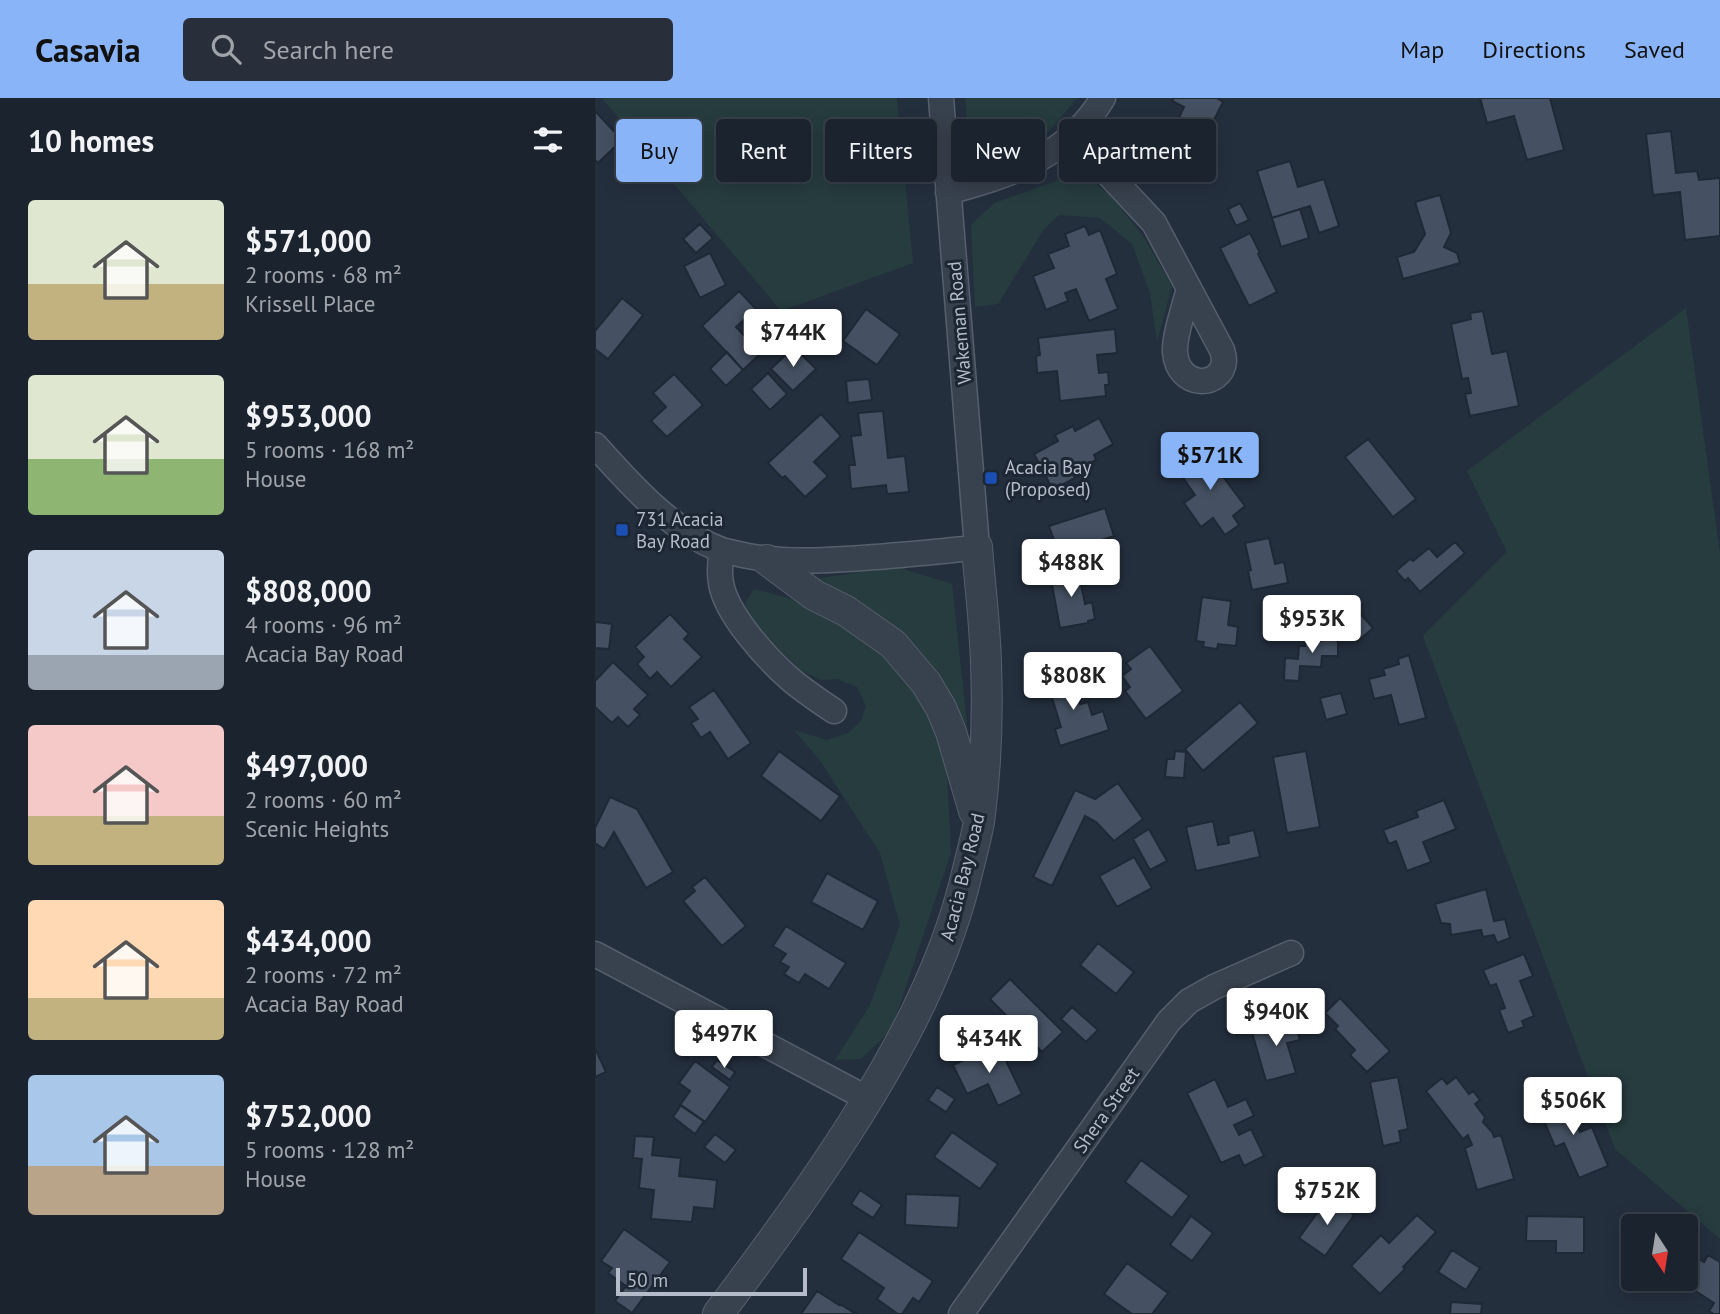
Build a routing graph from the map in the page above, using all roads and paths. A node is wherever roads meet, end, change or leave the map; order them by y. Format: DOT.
graph roads {
  1 [pos="941,98"];
  2 [pos="1103,98"];
  3 [pos="1087,119"];
  4 [pos="1059,146"];
  5 [pos="1116,182"];
  6 [pos="948,192"];
  7 [pos="1189,288"];
  8 [pos="595,445"];
  9 [pos="977,547"];
  10 [pos="722,550"];
  11 [pos="767,560"];
  12 [pos="834,710"];
  13 [pos="978,825"];
  14 [pos="1291,953"];
  15 [pos="595,954"];
  16 [pos="868,1099"];
  17 [pos="718,1314"];
  18 [pos="961,1314"];
  1 -- 6 [label="street, Wakeman Road"];
  2 -- 3 [label="street"];
  4 -- 6 [label="street"];
  5 -- 7 [label="street"];
  6 -- 9 [label="street, Wakeman Road"];
  8 -- 10 [label="street"];
  9 -- 11 [label="street"];
  9 -- 13 [label="street, Acacia Bay Road"];
  10 -- 11 [label="street"];
  10 -- 12 [label="street"];
  11 -- 13 [label="street"];
  13 -- 16 [label="street, Acacia Bay Road"];
  14 -- 18 [label="street, Shera Street"];
  15 -- 16 [label="street"];
  16 -- 17 [label="street, Acacia Bay Road"];
}
